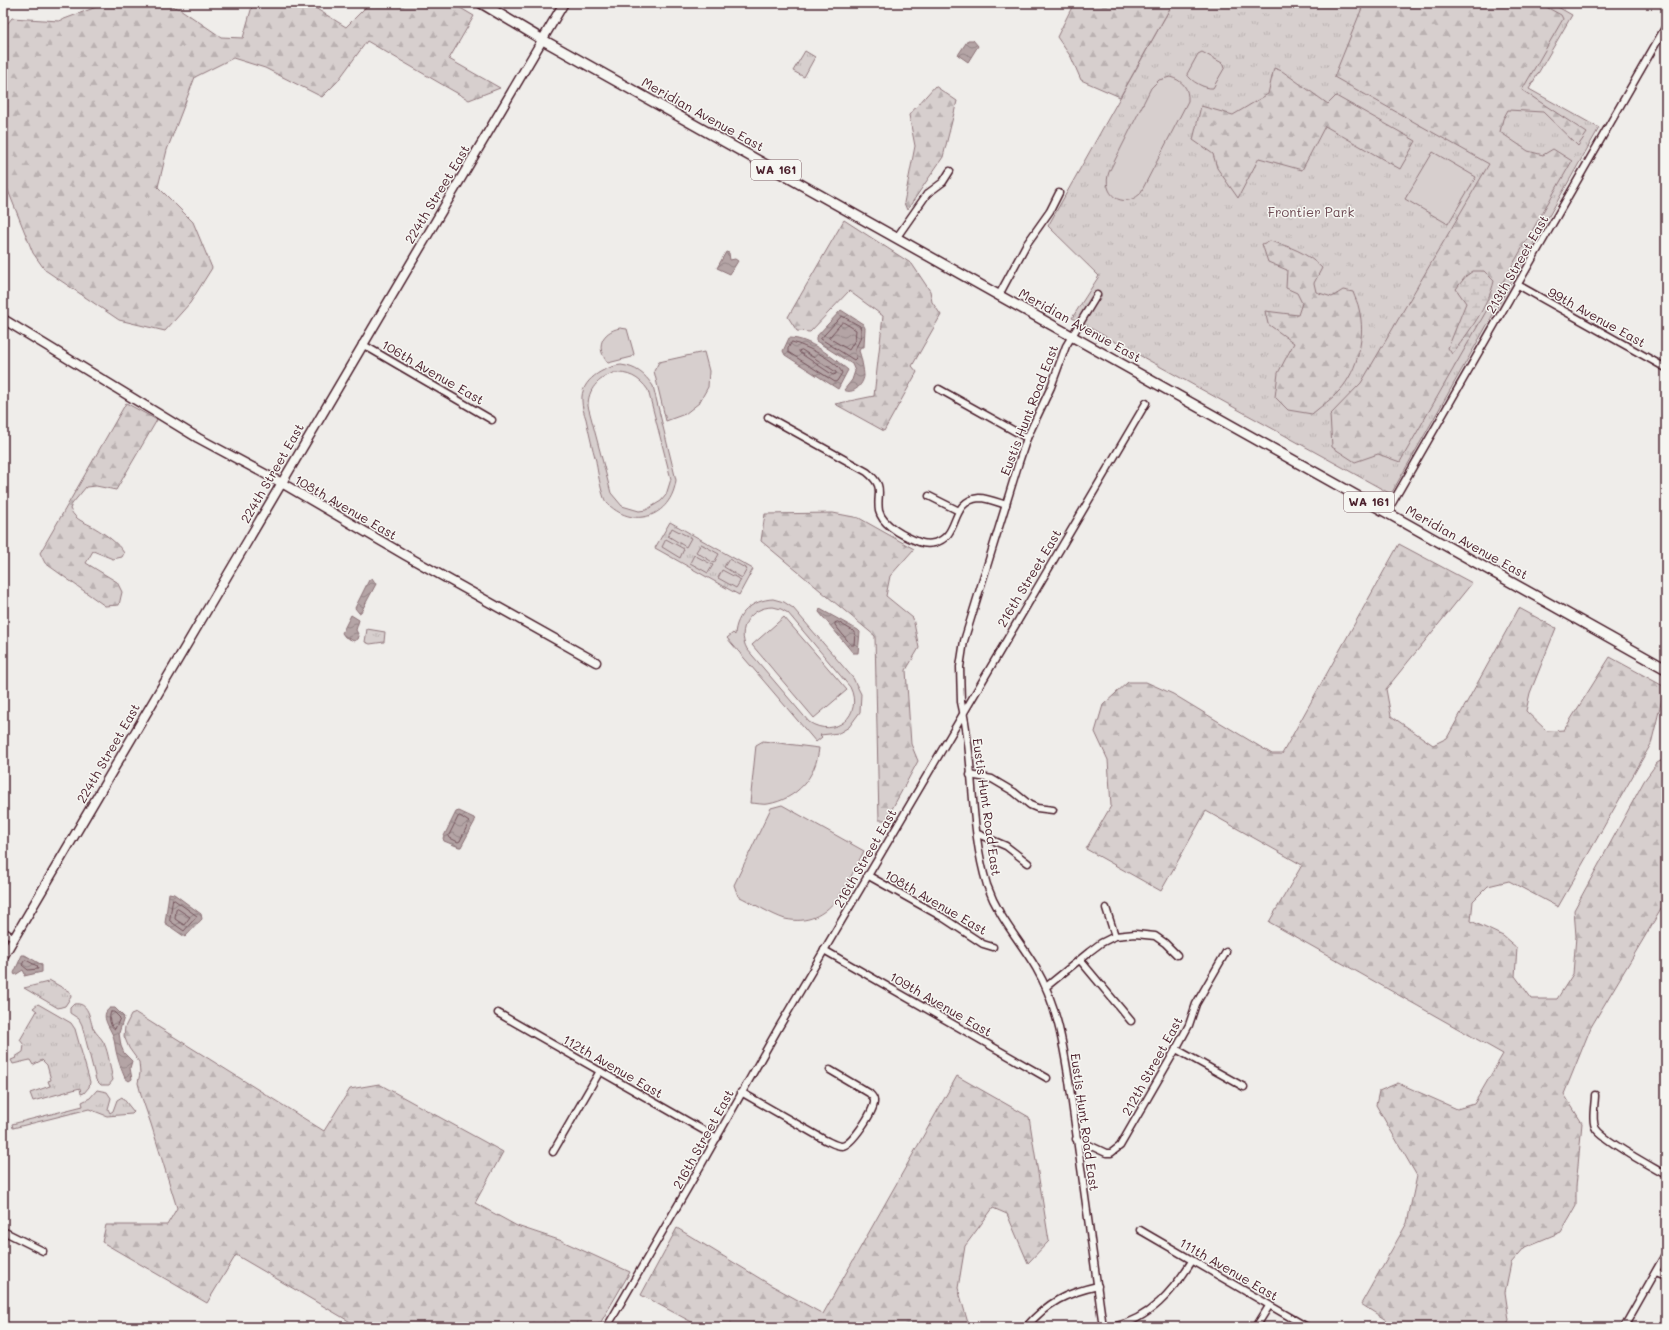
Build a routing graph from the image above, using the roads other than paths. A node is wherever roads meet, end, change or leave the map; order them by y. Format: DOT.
graph roads {
  1 [pos="481,3"];
  2 [pos="564,3"];
  3 [pos="1666,26"];
  4 [pos="542,40"];
  5 [pos="950,171"];
  6 [pos="1059,193"];
  7 [pos="897,237"];
  8 [pos="1518,285"];
  9 [pos="999,295"];
  10 [pos="1097,295"];
  11 [pos="3,319"];
  12 [pos="1071,336"];
  13 [pos="362,344"];
  14 [pos="1666,368"];
  15 [pos="939,388"];
  16 [pos="1146,403"];
  17 [pos="768,417"];
  18 [pos="492,420"];
  19 [pos="1027,438"];
  20 [pos="280,482"];
  21 [pos="929,496"];
  22 [pos="1006,505"];
  23 [pos="959,511"];
  24 [pos="1387,512"];
  25 [pos="596,662"];
  26 [pos="1666,668"];
  27 [pos="964,713"];
  28 [pos="970,775"];
  29 [pos="1053,810"];
  30 [pos="978,834"];
  31 [pos="1028,863"];
  32 [pos="867,876"];
  33 [pos="1106,908"];
  34 [pos="3,931"];
  35 [pos="1114,936"];
  36 [pos="14,938"];
  37 [pos="993,947"];
  38 [pos="824,950"];
  39 [pos="1226,952"];
  40 [pos="1176,955"];
  41 [pos="3,957"];
  42 [pos="1080,960"];
  43 [pos="1046,987"];
  44 [pos="498,1013"];
  45 [pos="1131,1020"];
  46 [pos="1176,1049"];
  47 [pos="830,1070"];
  48 [pos="600,1071"];
  49 [pos="1047,1078"];
  50 [pos="1244,1088"];
  51 [pos="741,1092"];
  52 [pos="1595,1095"];
  53 [pos="717,1138"];
  54 [pos="1076,1139"];
  55 [pos="553,1152"];
  56 [pos="1666,1175"];
  57 [pos="1140,1230"];
  58 [pos="3,1231"];
  59 [pos="43,1251"];
  60 [pos="1666,1254"];
  61 [pos="1192,1261"];
  62 [pos="1656,1272"];
  63 [pos="1666,1276"];
  64 [pos="1098,1286"];
  65 [pos="1269,1306"];
  66 [pos="607,1327"];
  67 [pos="1026,1327"];
  68 [pos="1103,1327"];
  69 [pos="1113,1327"];
  70 [pos="1256,1327"];
  71 [pos="1307,1327"];
  72 [pos="1624,1327"];
  1 -- 4 [label="main road, Meridian Avenue East / WA 161"];
  2 -- 4 [label="main road, 224th Street East"];
  3 -- 8 [label="street, 213th Street East"];
  4 -- 7 [label="main road, Meridian Avenue East / WA 161"];
  4 -- 13 [label="main road, 224th Street East"];
  5 -- 7 [label="street"];
  6 -- 9 [label="street"];
  7 -- 9 [label="main road, Meridian Avenue East / WA 161"];
  8 -- 14 [label="street, 99th Avenue East"];
  8 -- 24 [label="street, 213th Street East"];
  9 -- 12 [label="main road, Meridian Avenue East / WA 161"];
  10 -- 12 [label="street, Eustis Hunt Road East"];
  11 -- 20 [label="main road, 108th Avenue East"];
  12 -- 19 [label="street, Eustis Hunt Road East"];
  12 -- 24 [label="main road, Meridian Avenue East / WA 161"];
  13 -- 18 [label="street, 106th Avenue East"];
  13 -- 20 [label="main road, 224th Street East"];
  15 -- 19 [label="street"];
  16 -- 27 [label="street, 216th Street East"];
  17 -- 23 [label="street"];
  19 -- 22 [label="street, Eustis Hunt Road East"];
  20 -- 25 [label="main road, 108th Avenue East"];
  20 -- 36 [label="main road, 224th Street East"];
  21 -- 23 [label="street"];
  22 -- 23 [label="street"];
  22 -- 27 [label="street, Eustis Hunt Road East"];
  24 -- 26 [label="main road, Meridian Avenue East / WA 161"];
  27 -- 28 [label="street, Eustis Hunt Road East"];
  27 -- 32 [label="street, 216th Street East"];
  28 -- 29 [label="street"];
  28 -- 30 [label="street, Eustis Hunt Road East"];
  30 -- 31 [label="street"];
  30 -- 43 [label="street, Eustis Hunt Road East"];
  32 -- 37 [label="street, 108th Avenue East"];
  32 -- 38 [label="street, 216th Street East"];
  33 -- 35 [label="street"];
  34 -- 36 [label="street"];
  35 -- 40 [label="street"];
  35 -- 42 [label="street"];
  36 -- 41 [label="main road, 224th Street East"];
  38 -- 49 [label="street, 109th Avenue East"];
  38 -- 51 [label="street, 216th Street East"];
  39 -- 46 [label="street, 212th Street East"];
  42 -- 43 [label="street"];
  42 -- 45 [label="street"];
  43 -- 54 [label="street, Eustis Hunt Road East"];
  44 -- 48 [label="street, 112th Avenue East"];
  46 -- 50 [label="street"];
  46 -- 54 [label="street, 212th Street East"];
  47 -- 51 [label="street"];
  48 -- 53 [label="street, 112th Avenue East"];
  48 -- 55 [label="street"];
  51 -- 53 [label="street, 216th Street East"];
  52 -- 56 [label="street"];
  53 -- 66 [label="street, 216th Street East"];
  54 -- 64 [label="street, Eustis Hunt Road East"];
  57 -- 61 [label="street, 111th Avenue East"];
  58 -- 59 [label="street"];
  60 -- 62 [label="street"];
  61 -- 65 [label="street, 111th Avenue East"];
  61 -- 69 [label="street"];
  62 -- 63 [label="street"];
  62 -- 72 [label="street"];
  64 -- 67 [label="street"];
  64 -- 68 [label="street, Eustis Hunt Road East"];
  65 -- 70 [label="street"];
  65 -- 71 [label="street, 111th Avenue East"];
}
